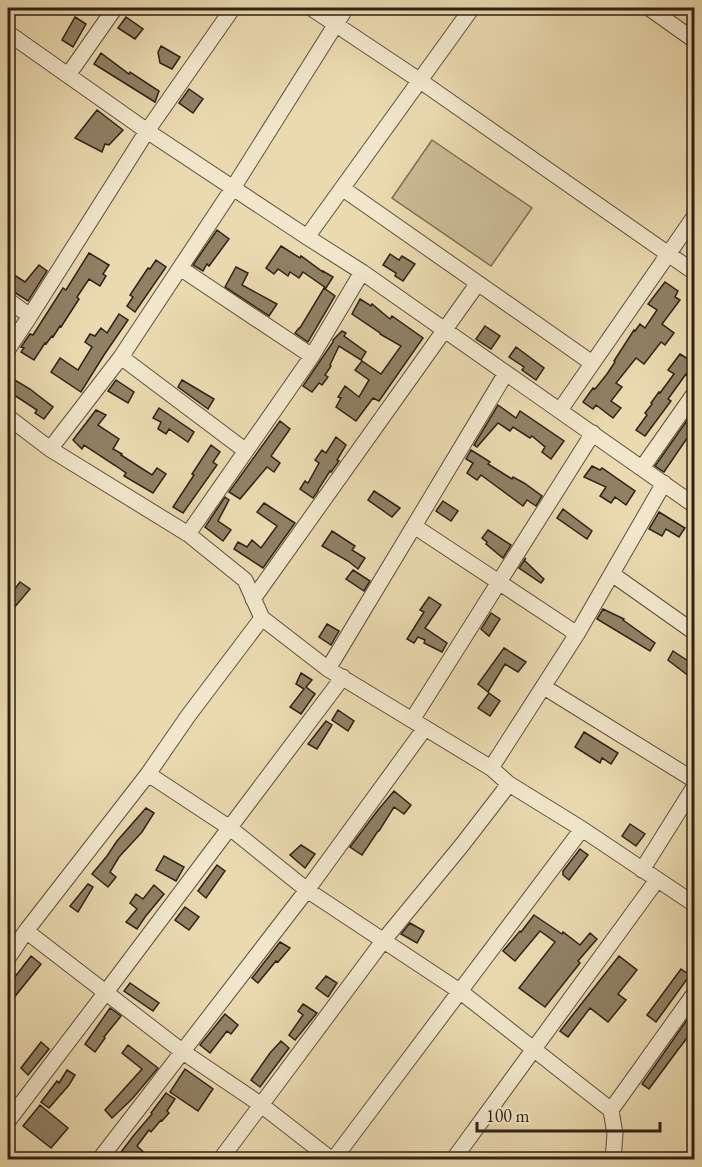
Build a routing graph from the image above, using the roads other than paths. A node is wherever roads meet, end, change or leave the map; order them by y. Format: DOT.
graph roads {
  1 [pos="115,8"];
  2 [pos="233,8"];
  3 [pos="311,8"];
  4 [pos="346,8"];
  5 [pos="472,8"];
  6 [pos="649,8"];
  7 [pos="335,24"];
  8 [pos="8,33"];
  9 [pos="694,40"];
  10 [pos="68,75"];
  11 [pos="419,80"];
  12 [pos="147,131"];
  13 [pos="233,188"];
  14 [pos="342,188"];
  15 [pos="694,217"];
  16 [pos="307,237"];
  17 [pos="668,254"];
  18 [pos="180,268"];
  19 [pos="362,272"];
  20 [pos="694,272"];
  21 [pos="478,283"];
  22 [pos="8,300"];
  23 [pos="30,316"];
  24 [pos="446,330"];
  25 [pos="8,349"];
  26 [pos="312,356"];
  27 [pos="121,357"];
  28 [pos="592,363"];
  29 [pos="506,373"];
  30 [pos="694,394"];
  31 [pos="560,410"];
  32 [pos="8,417"];
  33 [pos="593,433"];
  34 [pos="50,448"];
  35 [pos="246,451"];
  36 [pos="642,468"];
  37 [pos="664,483"];
  38 [pos="694,505"];
  39 [pos="414,525"];
  40 [pos="188,534"];
  41 [pos="612,574"];
  42 [pos="498,583"];
  43 [pos="253,599"];
  44 [pos="262,618"];
  45 [pos="694,632"];
  46 [pos="577,634"];
  47 [pos="328,669"];
  48 [pos="343,677"];
  49 [pos="544,687"];
  50 [pos="419,724"];
  51 [pos="492,768"];
  52 [pos="148,774"];
  53 [pos="694,780"];
  54 [pos="509,784"];
  55 [pos="694,787"];
  56 [pos="230,828"];
  57 [pos="582,830"];
  58 [pos="642,870"];
  59 [pos="657,880"];
  60 [pos="307,890"];
  61 [pos="694,904"];
  62 [pos="26,931"];
  63 [pos="383,941"];
  64 [pos="8,958"];
  65 [pos="106,992"];
  66 [pos="461,992"];
  67 [pos="694,994"];
  68 [pos="534,1049"];
  69 [pos="183,1052"];
  70 [pos="260,1104"];
  71 [pos="611,1110"];
  72 [pos="8,1121"];
  73 [pos="99,1160"];
  74 [pos="220,1160"];
  75 [pos="333,1160"];
  76 [pos="453,1160"];
  77 [pos="614,1160"];
  1 -- 10 [label="street"];
  2 -- 12 [label="street"];
  3 -- 7 [label="street"];
  4 -- 7 [label="street"];
  5 -- 11 [label="street"];
  6 -- 9 [label="street"];
  7 -- 11 [label="street"];
  7 -- 13 [label="street"];
  8 -- 10 [label="street"];
  10 -- 12 [label="street"];
  11 -- 14 [label="street"];
  11 -- 17 [label="street"];
  12 -- 13 [label="street"];
  12 -- 23 [label="street"];
  13 -- 16 [label="street"];
  13 -- 18 [label="street"];
  14 -- 16 [label="street"];
  14 -- 21 [label="street"];
  15 -- 17 [label="street"];
  16 -- 19 [label="street"];
  17 -- 20 [label="street"];
  17 -- 28 [label="street"];
  18 -- 26 [label="street"];
  18 -- 27 [label="street"];
  19 -- 24 [label="street"];
  19 -- 26 [label="street"];
  21 -- 24 [label="street"];
  21 -- 28 [label="street"];
  22 -- 23 [label="street"];
  23 -- 25 [label="street"];
  24 -- 29 [label="street"];
  24 -- 43 [label="street"];
  26 -- 35 [label="street"];
  27 -- 34 [label="street"];
  27 -- 35 [label="street"];
  28 -- 31 [label="street"];
  29 -- 31 [label="street"];
  29 -- 39 [label="street"];
  30 -- 36 [label="street"];
  31 -- 33 [label="street"];
  32 -- 34 [label="street"];
  33 -- 36 [label="street"];
  33 -- 42 [label="street"];
  34 -- 40 [label="street"];
  35 -- 40 [label="street"];
  36 -- 37 [label="street"];
  37 -- 38 [label="street"];
  37 -- 41 [label="street"];
  39 -- 42 [label="street"];
  39 -- 47 [label="street"];
  40 -- 43 [label="street"];
  41 -- 45 [label="street"];
  41 -- 46 [label="street"];
  42 -- 46 [label="street"];
  42 -- 50 [label="street"];
  43 -- 44 [label="street"];
  44 -- 47 [label="street"];
  44 -- 52 [label="street"];
  46 -- 49 [label="street"];
  47 -- 48 [label="street"];
  48 -- 50 [label="street"];
  48 -- 56 [label="street"];
  49 -- 51 [label="street"];
  49 -- 53 [label="street"];
  50 -- 51 [label="street"];
  50 -- 60 [label="street"];
  51 -- 54 [label="street"];
  52 -- 56 [label="street"];
  52 -- 62 [label="street"];
  54 -- 57 [label="street"];
  54 -- 63 [label="street"];
  55 -- 58 [label="street"];
  56 -- 60 [label="street"];
  56 -- 65 [label="street"];
  57 -- 58 [label="street"];
  57 -- 66 [label="street"];
  58 -- 59 [label="street"];
  59 -- 61 [label="street"];
  59 -- 68 [label="street"];
  60 -- 63 [label="street"];
  60 -- 69 [label="street"];
  62 -- 64 [label="street"];
  62 -- 65 [label="street"];
  63 -- 66 [label="street"];
  63 -- 70 [label="street"];
  65 -- 69 [label="street"];
  65 -- 72 [label="street"];
  66 -- 68 [label="street"];
  66 -- 75 [label="street"];
  67 -- 71 [label="street"];
  68 -- 71 [label="street"];
  68 -- 76 [label="street"];
  69 -- 70 [label="street"];
  69 -- 73 [label="street"];
  70 -- 74 [label="street"];
  70 -- 75 [label="street"];
  71 -- 77 [label="street"];
}
